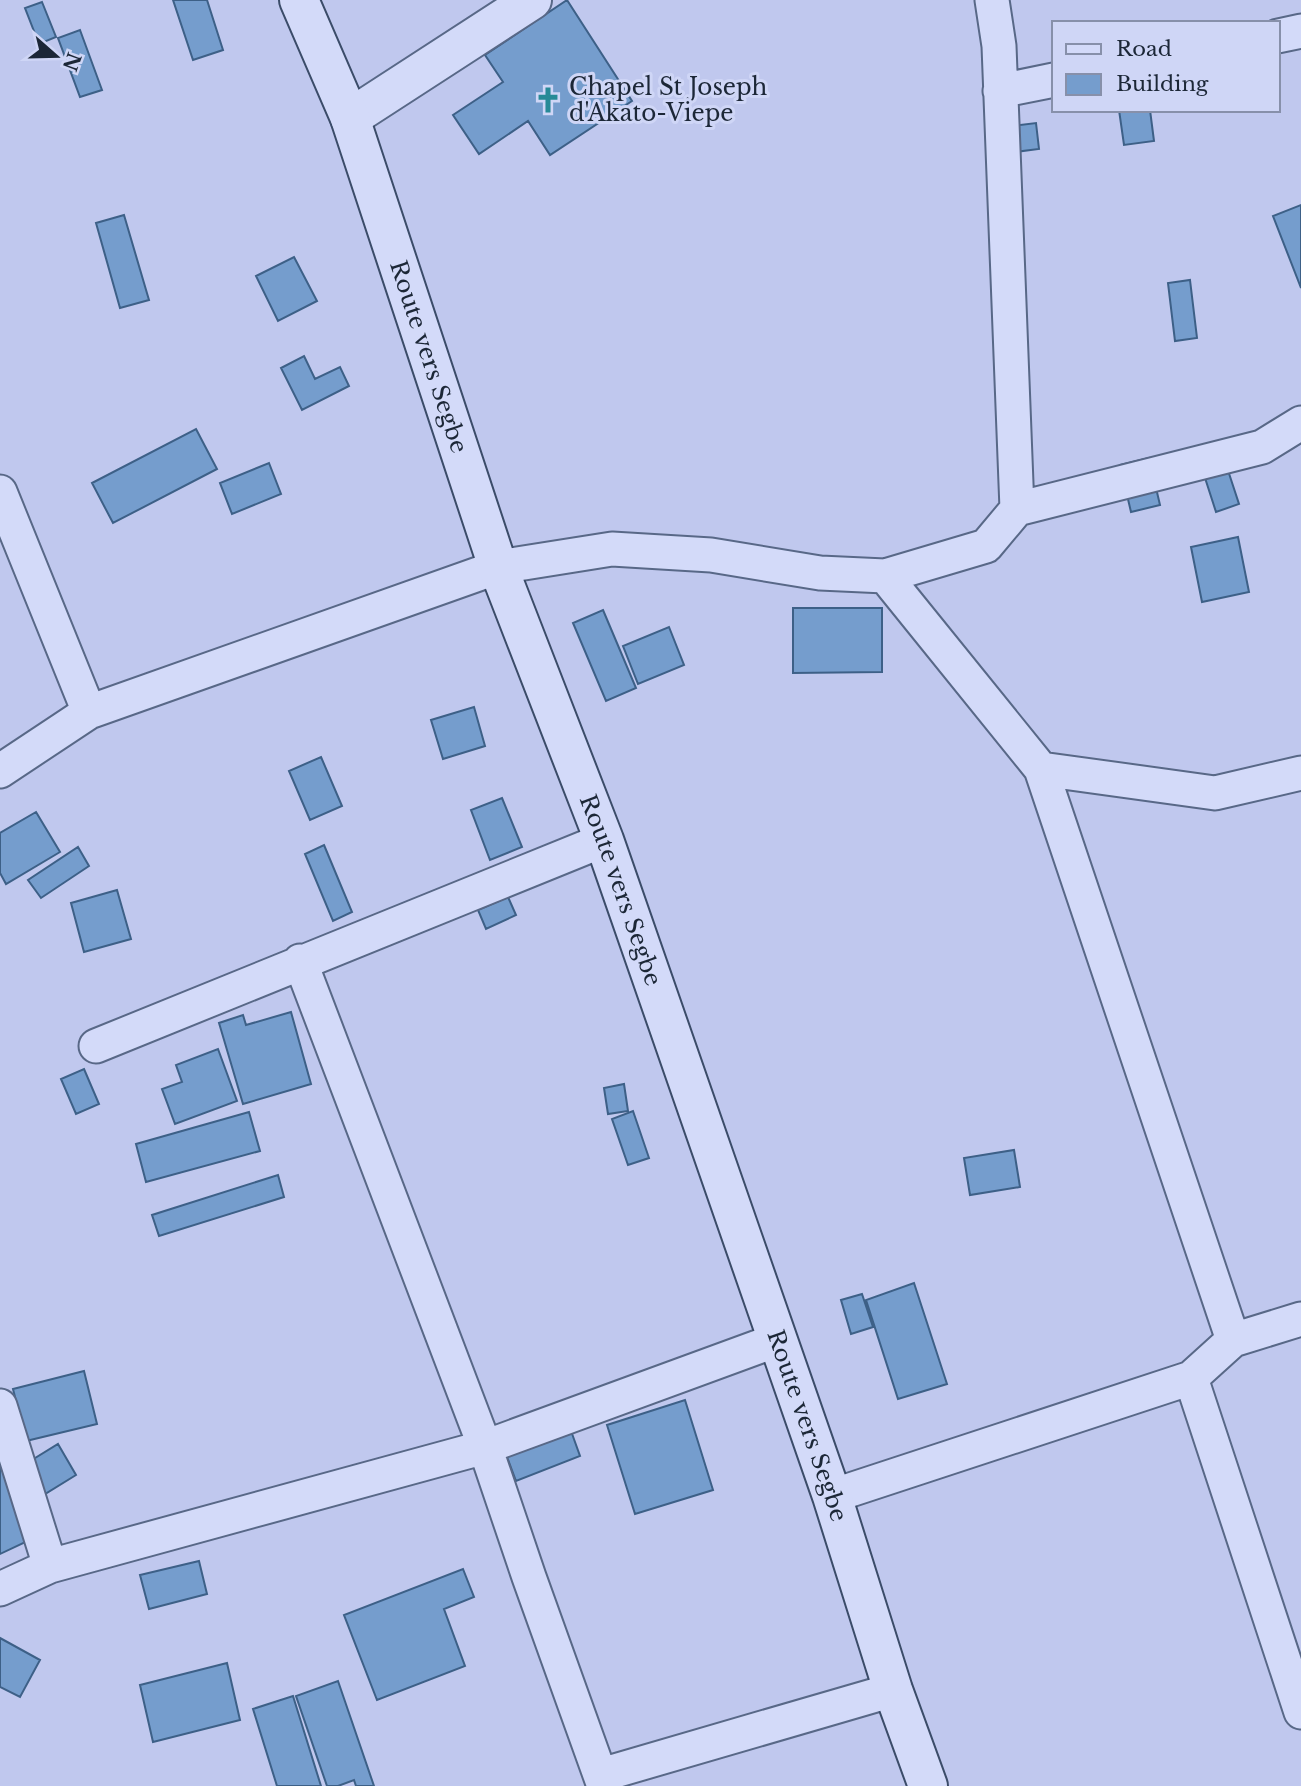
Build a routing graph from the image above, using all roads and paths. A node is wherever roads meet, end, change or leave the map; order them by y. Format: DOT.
graph roads {
  1 [pos="299,0"];
  2 [pos="532,0"];
  3 [pos="992,0"];
  4 [pos="1301,32"];
  5 [pos="1280,36"];
  6 [pos="1052,80"];
  7 [pos="1000,91"];
  8 [pos="350,118"];
  9 [pos="1301,424"];
  10 [pos="0,492"];
  11 [pos="1017,509"];
  12 [pos="498,567"];
  13 [pos="885,576"];
  14 [pos="89,712"];
  15 [pos="1041,769"];
  16 [pos="0,771"];
  17 [pos="1301,773"];
  18 [pos="604,840"];
  19 [pos="300,961"];
  20 [pos="96,1046"];
  21 [pos="1301,1319"];
  22 [pos="777,1340"];
  23 [pos="1233,1340"];
  24 [pos="1191,1378"];
  25 [pos="0,1406"];
  26 [pos="485,1447"];
  27 [pos="832,1496"];
  28 [pos="50,1566"];
  29 [pos="0,1589"];
  30 [pos="893,1690"];
  31 [pos="1301,1712"];
  32 [pos="602,1780"];
  33 [pos="928,1786"];
  1 -- 8 [label="main road, Route vers Segbe"];
  2 -- 8 [label="main road"];
  3 -- 7 [label="street"];
  4 -- 5 [label="street"];
  6 -- 7 [label="street"];
  7 -- 11 [label="street"];
  8 -- 12 [label="main road, Route vers Segbe"];
  9 -- 11 [label="street"];
  10 -- 14 [label="street"];
  11 -- 13 [label="street"];
  12 -- 13 [label="street"];
  12 -- 14 [label="street"];
  12 -- 18 [label="main road, Route vers Segbe"];
  13 -- 15 [label="street"];
  14 -- 16 [label="street"];
  15 -- 17 [label="street"];
  15 -- 23 [label="street"];
  18 -- 19 [label="street"];
  18 -- 22 [label="main road, Route vers Segbe"];
  19 -- 20 [label="street"];
  19 -- 26 [label="street"];
  21 -- 23 [label="street"];
  22 -- 26 [label="street"];
  22 -- 27 [label="main road, Route vers Segbe"];
  23 -- 24 [label="street"];
  24 -- 27 [label="street"];
  24 -- 31 [label="street"];
  25 -- 28 [label="street"];
  26 -- 28 [label="street"];
  26 -- 32 [label="street"];
  27 -- 30 [label="main road, Route vers Segbe"];
  28 -- 29 [label="street"];
  30 -- 32 [label="street"];
  30 -- 33 [label="main road, Route vers Segbe"];
}
